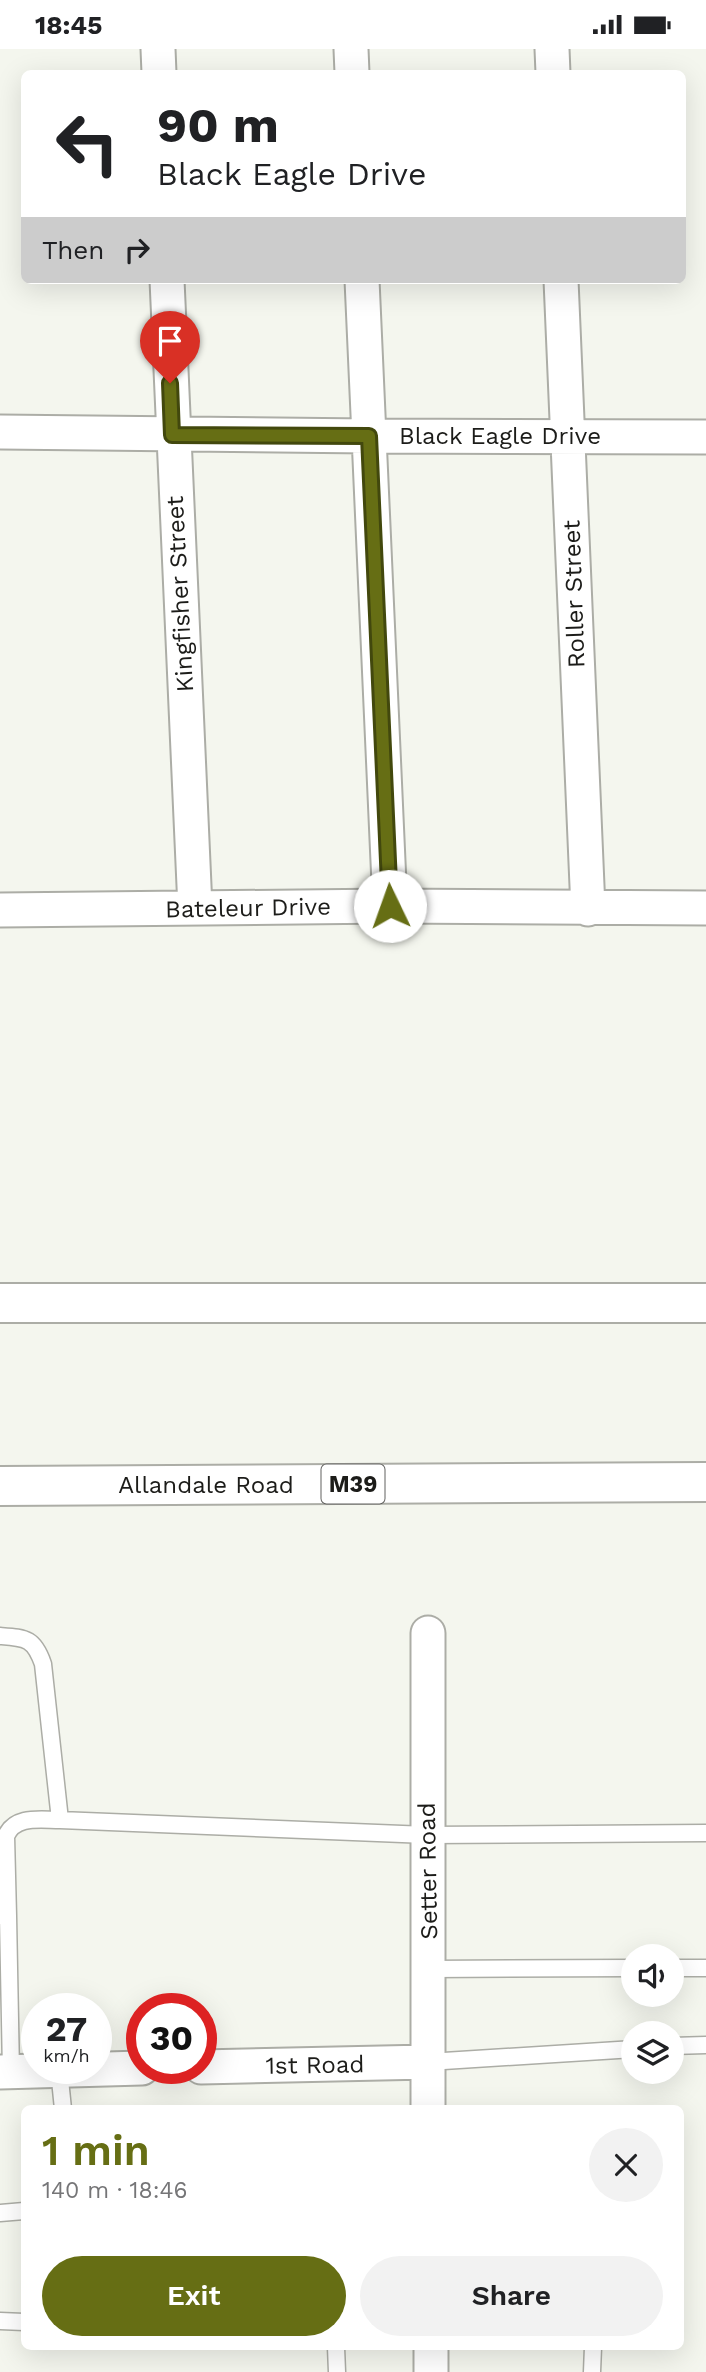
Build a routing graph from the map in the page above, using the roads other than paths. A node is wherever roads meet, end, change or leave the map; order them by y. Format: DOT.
graph roads {
  1 [pos="158,49"];
  2 [pos="351,49"];
  3 [pos="552,49"];
  4 [pos="159,70"];
  5 [pos="352,70"];
  6 [pos="553,70"];
  7 [pos="167,284"];
  8 [pos="362,284"];
  9 [pos="561,284"];
  10 [pos="0,432"];
  11 [pos="172,435"];
  12 [pos="369,436"];
  13 [pos="567,437"];
  14 [pos="706,437"];
  15 [pos="390,906"];
  16 [pos="195,908"];
  17 [pos="706,908"];
  18 [pos="587,909"];
  19 [pos="0,910"];
  20 [pos="0,1303"];
  21 [pos="706,1303"];
  22 [pos="706,1482"];
  23 [pos="0,1486"];
  24 [pos="428,1633"];
  25 [pos="0,1636"];
  26 [pos="60,1820"];
  27 [pos="706,1833"];
  28 [pos="426,1835"];
  29 [pos="4,1916"];
  30 [pos="621,1968"];
  31 [pos="684,1968"];
  32 [pos="706,1968"];
  33 [pos="430,1969"];
  34 [pos="706,2045"];
  35 [pos="684,2046"];
  36 [pos="621,2050"];
  37 [pos="428,2062"];
  38 [pos="217,2067"];
  39 [pos="5,2072"];
  40 [pos="60,2084"];
  41 [pos="63,2105"];
  42 [pos="428,2105"];
  43 [pos="21,2211"];
  44 [pos="0,2213"];
  45 [pos="0,2321"];
  46 [pos="21,2322"];
  47 [pos="337,2350"];
  48 [pos="431,2350"];
  49 [pos="593,2350"];
  50 [pos="337,2372"];
  51 [pos="431,2372"];
  52 [pos="592,2372"];
  1 -- 4 [label="street"];
  2 -- 5 [label="street"];
  3 -- 6 [label="street"];
  7 -- 11 [label="street, Kingfisher Street"];
  8 -- 12 [label="street"];
  9 -- 13 [label="street, Roller Street"];
  10 -- 11 [label="street, Black Eagle Drive"];
  11 -- 12 [label="street, Black Eagle Drive"];
  11 -- 16 [label="street, Kingfisher Street"];
  12 -- 13 [label="street, Black Eagle Drive"];
  12 -- 15 [label="street"];
  13 -- 14 [label="street, Black Eagle Drive"];
  13 -- 18 [label="street, Roller Street"];
  15 -- 16 [label="street, Bateleur Drive"];
  15 -- 18 [label="street, Bateleur Drive"];
  16 -- 19 [label="street, Bateleur Drive"];
  17 -- 18 [label="street, Bateleur Drive"];
  20 -- 21 [label="main road"];
  22 -- 23 [label="main road, Allandale Road / M39"];
  24 -- 28 [label="street, Setter Road"];
  25 -- 26 [label="lane"];
  26 -- 28 [label="lane"];
  26 -- 29 [label="lane"];
  27 -- 28 [label="lane"];
  28 -- 33 [label="street, Setter Road"];
  29 -- 39 [label="lane"];
  30 -- 33 [label="lane"];
  31 -- 32 [label="lane"];
  33 -- 37 [label="street, Setter Road"];
  34 -- 35 [label="lane"];
  36 -- 37 [label="lane"];
  37 -- 38 [label="street, 1st Road"];
  37 -- 42 [label="street, Setter Road"];
  40 -- 41 [label="lane"];
  43 -- 44 [label="lane"];
  45 -- 46 [label="lane"];
  47 -- 50 [label="lane"];
  48 -- 51 [label="street"];
  49 -- 52 [label="lane"];
}
